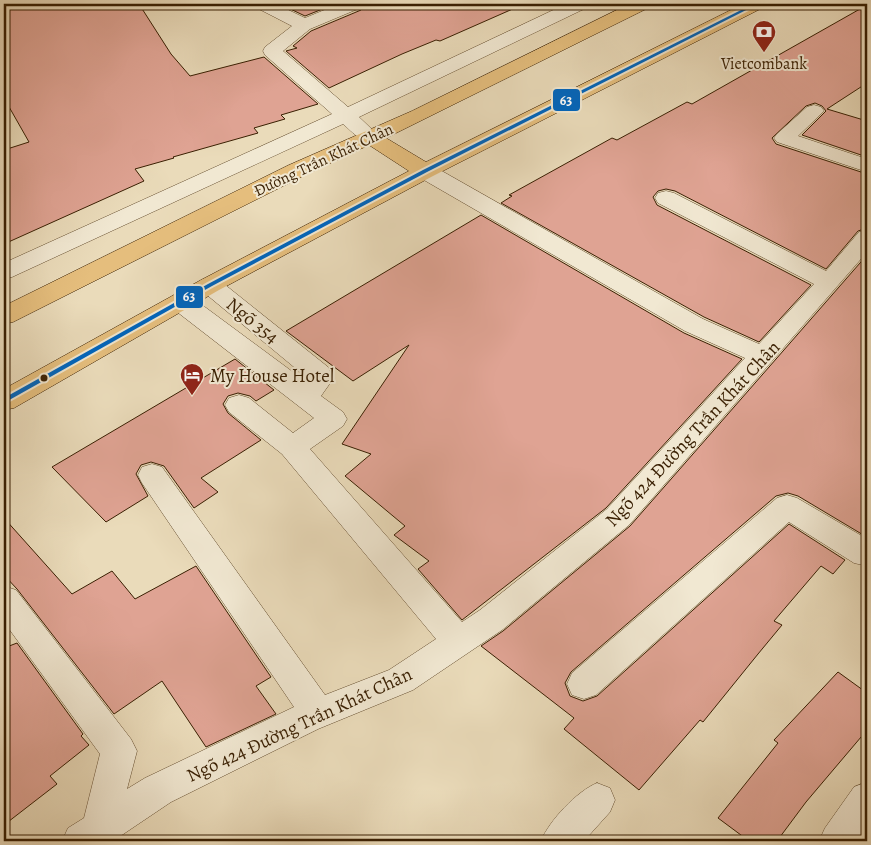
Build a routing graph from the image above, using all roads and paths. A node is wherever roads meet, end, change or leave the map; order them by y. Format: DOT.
graph roads {
  1 [pos="263,4"];
  2 [pos="354,4"];
  3 [pos="580,4"];
  4 [pos="642,4"];
  5 [pos="756,4"];
  6 [pos="304,25"];
  7 [pos="814,111"];
  8 [pos="344,116"];
  9 [pos="369,136"];
  10 [pos="867,166"];
  11 [pos="426,171"];
  12 [pos="666,198"];
  13 [pos="867,237"];
  14 [pos="4,272"];
  15 [pos="829,282"];
  16 [pos="210,286"];
  17 [pos="181,302"];
  18 [pos="4,316"];
  19 [pos="763,356"];
  20 [pos="303,395"];
  21 [pos="4,401"];
  22 [pos="238,404"];
  23 [pos="292,447"];
  24 [pos="152,475"];
  25 [pos="866,553"];
  26 [pos="6,599"];
  27 [pos="459,642"];
  28 [pos="584,684"];
  29 [pos="318,713"];
  30 [pos="867,799"];
  31 [pos="597,800"];
  32 [pos="90,835"];
  33 [pos="560,841"];
  34 [pos="838,841"];
  1 -- 6 [label="street"];
  2 -- 6 [label="street"];
  3 -- 8 [label="street, Đường Trần Khát Chân"];
  4 -- 9 [label="main road, Đường Trần Khát Chân"];
  5 -- 11 [label="main road"];
  6 -- 8 [label="street"];
  7 -- 10 [label="street"];
  8 -- 9 [label="street"];
  8 -- 14 [label="street, Đường Trần Khát Chân"];
  9 -- 11 [label="main road"];
  9 -- 18 [label="main road, Đường Trần Khát Chân"];
  11 -- 16 [label="main road"];
  11 -- 19 [label="street"];
  12 -- 15 [label="street"];
  13 -- 15 [label="street, Ngõ 424 Đường Trần Khát Chân"];
  15 -- 19 [label="street, Ngõ 424 Đường Trần Khát Chân"];
  16 -- 17 [label="main road"];
  16 -- 20 [label="street, Ngõ 354"];
  17 -- 20 [label="street"];
  17 -- 21 [label="main road"];
  19 -- 27 [label="street, Ngõ 424 Đường Trần Khát Chân"];
  20 -- 23 [label="street"];
  22 -- 23 [label="street"];
  23 -- 27 [label="street"];
  24 -- 29 [label="street"];
  25 -- 28 [label="street"];
  26 -- 32 [label="street"];
  27 -- 29 [label="street, Ngõ 424 Đường Trần Khát Chân"];
  29 -- 32 [label="street, Ngõ 424 Đường Trần Khát Chân"];
  30 -- 34 [label="street"];
  31 -- 33 [label="street"];
}
